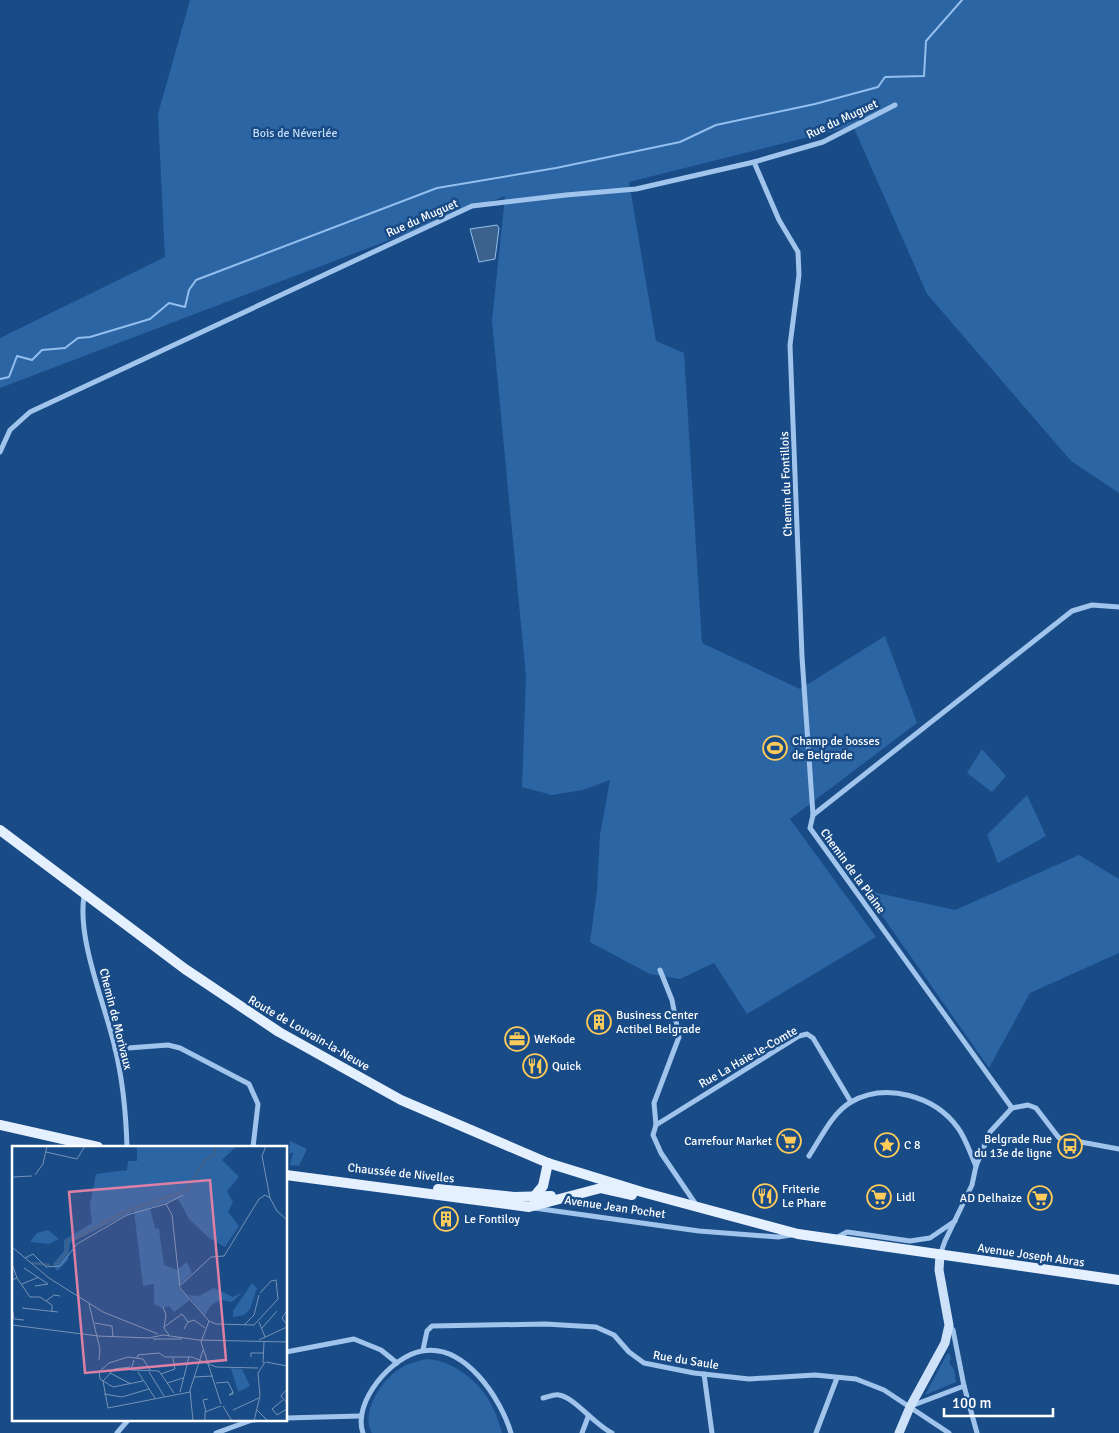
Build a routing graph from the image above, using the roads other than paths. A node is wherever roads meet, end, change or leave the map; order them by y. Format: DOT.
graph roads {
  1 [pos="895,105"];
  2 [pos="754,162"];
  3 [pos="0,452"];
  4 [pos="1119,606"];
  5 [pos="813,815"];
  6 [pos="0,830"];
  7 [pos="84,896"];
  8 [pos="660,970"];
  9 [pos="115,1048"];
  10 [pos="851,1102"];
  11 [pos="1012,1108"];
  12 [pos="0,1125"];
  13 [pos="656,1125"];
  14 [pos="94,1146"];
  15 [pos="127,1146"];
  16 [pos="253,1146"];
  17 [pos="1119,1149"];
  18 [pos="809,1156"];
  19 [pos="548,1163"];
  20 [pos="976,1166"];
  21 [pos="288,1175"];
  22 [pos="288,1175"];
  23 [pos="605,1182"];
  24 [pos="642,1192"];
  25 [pos="531,1203"];
  26 [pos="698,1208"];
  27 [pos="955,1220"];
  28 [pos="798,1234"];
  29 [pos="834,1240"];
  30 [pos="940,1255"];
  31 [pos="1119,1280"];
  32 [pos="949,1325"];
  33 [pos="423,1350"];
  34 [pos="288,1352"];
  35 [pos="397,1363"];
  36 [pos="704,1374"];
  37 [pos="837,1378"];
  38 [pos="964,1386"];
  39 [pos="543,1398"];
  40 [pos="910,1407"];
  41 [pos="360,1416"];
  42 [pos="588,1417"];
  43 [pos="288,1418"];
  44 [pos="128,1420"];
  45 [pos="252,1420"];
  46 [pos="117,1433"];
  47 [pos="216,1433"];
  48 [pos="363,1433"];
  49 [pos="511,1433"];
  50 [pos="582,1433"];
  51 [pos="612,1433"];
  52 [pos="712,1433"];
  53 [pos="816,1433"];
  54 [pos="900,1433"];
  55 [pos="949,1433"];
  56 [pos="977,1433"];
  1 -- 2 [label="street, Rue du Muguet"];
  2 -- 3 [label="street, Rue du Muguet"];
  2 -- 5 [label="street, Chemin du Fontillois"];
  4 -- 5 [label="street, Chemin de la Plaine"];
  5 -- 11 [label="street, Chemin de la Plaine"];
  6 -- 7 [label="main road, Route de Louvain-la-Neuve"];
  7 -- 9 [label="street, Chemin de Morivaux"];
  7 -- 19 [label="main road, Route de Louvain-la-Neuve"];
  8 -- 13 [label="street"];
  9 -- 15 [label="street, Chemin de Morivaux"];
  9 -- 16 [label="street"];
  10 -- 13 [label="street, Rue La Haie-le-Comte"];
  10 -- 18 [label="street"];
  10 -- 20 [label="street"];
  11 -- 17 [label="street"];
  11 -- 20 [label="street"];
  12 -- 14 [label="main road"];
  13 -- 26 [label="street"];
  19 -- 23 [label="main road, Route de Louvain-la-Neuve"];
  19 -- 25 [label="main road"];
  20 -- 27 [label="street"];
  21 -- 25 [label="main road, Avenue Jean Pochet"];
  22 -- 25 [label="main road, Chaussée de Nivelles"];
  23 -- 24 [label="main road, Route de Louvain-la-Neuve"];
  23 -- 25 [label="main road"];
  24 -- 25 [label="main road"];
  24 -- 26 [label="main road, Route de Louvain-la-Neuve"];
  25 -- 28 [label="street, Avenue Jean Pochet"];
  26 -- 28 [label="main road"];
  27 -- 29 [label="street"];
  27 -- 30 [label="street"];
  28 -- 29 [label="main road, Avenue Jean Pochet"];
  29 -- 30 [label="main road, Avenue Jean Pochet"];
  30 -- 31 [label="main road, Avenue Joseph Abras"];
  30 -- 32 [label="street"];
  32 -- 38 [label="street"];
  32 -- 40 [label="street"];
  33 -- 35 [label="street"];
  33 -- 36 [label="street, Rue du Saule"];
  33 -- 49 [label="street"];
  34 -- 35 [label="street"];
  35 -- 41 [label="street"];
  36 -- 37 [label="street, Rue du Saule"];
  36 -- 52 [label="street"];
  37 -- 40 [label="street, Rue du Saule"];
  37 -- 53 [label="street"];
  38 -- 40 [label="street"];
  38 -- 56 [label="street"];
  39 -- 42 [label="street"];
  40 -- 54 [label="street"];
  40 -- 55 [label="street, Rue du Saule"];
  41 -- 43 [label="street"];
  41 -- 48 [label="street"];
  42 -- 50 [label="street"];
  42 -- 51 [label="street"];
  44 -- 46 [label="street"];
  45 -- 47 [label="street"];
}
